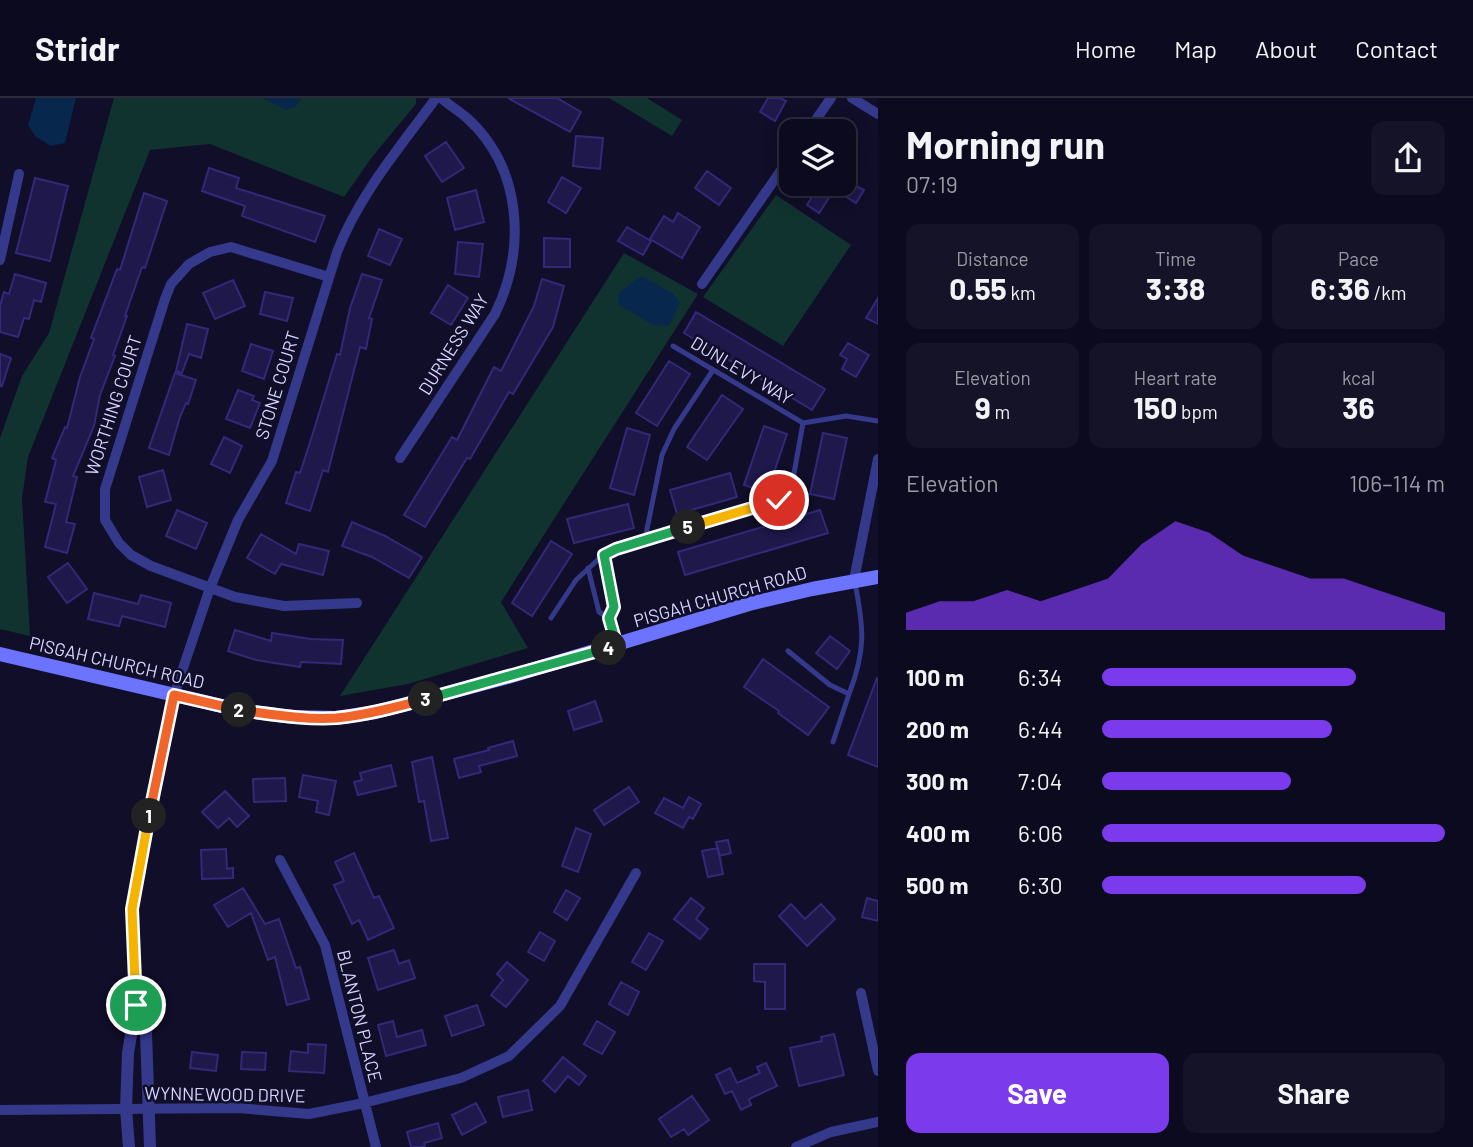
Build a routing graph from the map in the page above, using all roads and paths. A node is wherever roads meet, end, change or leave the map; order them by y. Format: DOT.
graph roads {
  1 [pos="438,98"];
  2 [pos="831,98"];
  3 [pos="852,98"];
  4 [pos="878,114"];
  5 [pos="816,119"];
  6 [pos="779,173"];
  7 [pos="19,174"];
  8 [pos="0,260"];
  9 [pos="329,277"];
  10 [pos="702,284"];
  11 [pos="673,345"];
  12 [pos="713,370"];
  13 [pos="878,421"];
  14 [pos="803,423"];
  15 [pos="400,458"];
  16 [pos="878,459"];
  17 [pos="645,540"];
  18 [pos="604,555"];
  19 [pos="588,568"];
  20 [pos="878,577"];
  21 [pos="854,580"];
  22 [pos="210,588"];
  23 [pos="357,603"];
  24 [pos="551,618"];
  25 [pos="609,618"];
  26 [pos="617,646"];
  27 [pos="788,651"];
  28 [pos="0,654"];
  29 [pos="849,694"];
  30 [pos="174,695"];
  31 [pos="833,742"];
  32 [pos="280,860"];
  33 [pos="636,873"];
  34 [pos="862,993"];
  35 [pos="136,1005"];
  36 [pos="878,1072"];
  37 [pos="364,1103"];
  38 [pos="126,1109"];
  39 [pos="149,1109"];
  40 [pos="0,1110"];
  41 [pos="878,1122"];
  42 [pos="129,1147"];
  43 [pos="150,1147"];
  44 [pos="376,1147"];
  45 [pos="796,1147"];
  1 -- 9 [label="street, STONE COURT"];
  1 -- 15 [label="street, DURNESS WAY"];
  2 -- 5 [label="street"];
  3 -- 4 [label="street"];
  6 -- 10 [label="street"];
  7 -- 8 [label="street"];
  9 -- 22 [label="street, STONE COURT"];
  9 -- 22 [label="street, WORTHING COURT"];
  11 -- 12 [label="lane, DUNLEVY WAY"];
  12 -- 14 [label="lane, DUNLEVY WAY"];
  12 -- 17 [label="lane"];
  13 -- 14 [label="lane, DUNLEVY WAY"];
  14 -- 17 [label="lane"];
  16 -- 21 [label="street"];
  17 -- 18 [label="lane"];
  18 -- 19 [label="lane"];
  18 -- 25 [label="lane"];
  19 -- 24 [label="lane"];
  19 -- 25 [label="lane"];
  20 -- 21 [label="main road, PISGAH CHURCH ROAD"];
  21 -- 26 [label="main road, PISGAH CHURCH ROAD"];
  21 -- 29 [label="lane"];
  22 -- 23 [label="street, WORTHING COURT"];
  22 -- 30 [label="street, STONE COURT"];
  25 -- 26 [label="lane"];
  26 -- 30 [label="main road, PISGAH CHURCH ROAD"];
  27 -- 29 [label="lane"];
  28 -- 30 [label="main road, PISGAH CHURCH ROAD"];
  29 -- 31 [label="lane"];
  30 -- 35 [label="street"];
  32 -- 37 [label="street, BLANTON PLACE"];
  33 -- 37 [label="street, WYNNEWOOD DRIVE"];
  34 -- 36 [label="street"];
  35 -- 38 [label="street"];
  35 -- 39 [label="street"];
  37 -- 39 [label="street, WYNNEWOOD DRIVE"];
  37 -- 44 [label="street, BLANTON PLACE"];
  38 -- 39 [label="street, WYNNEWOOD DRIVE"];
  38 -- 40 [label="street, WYNNEWOOD DRIVE"];
  38 -- 42 [label="street"];
  39 -- 43 [label="street"];
  41 -- 45 [label="street"];
}
